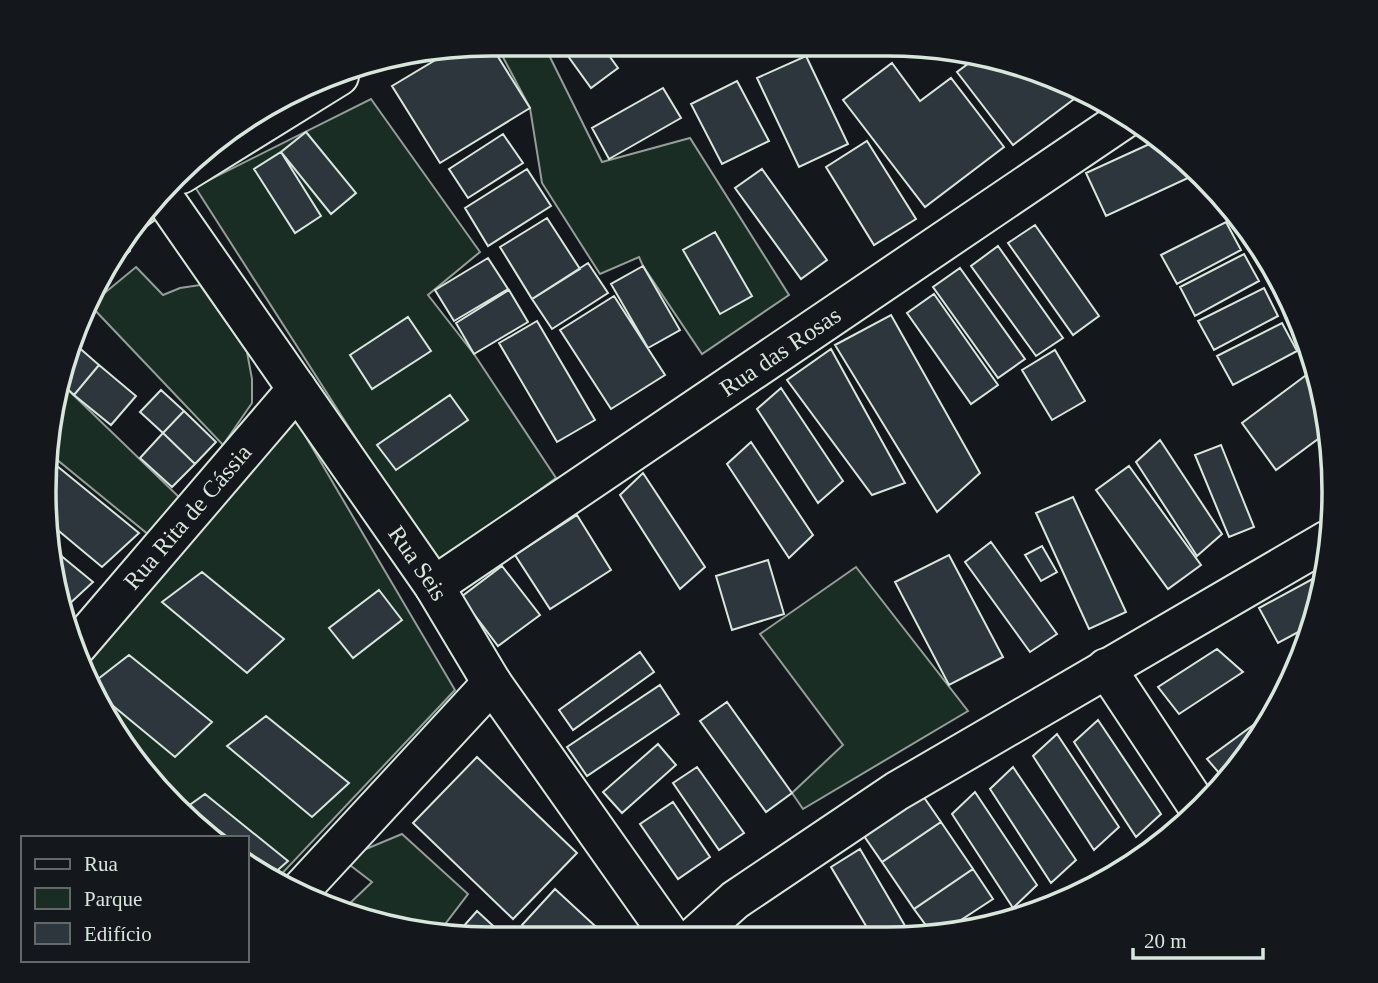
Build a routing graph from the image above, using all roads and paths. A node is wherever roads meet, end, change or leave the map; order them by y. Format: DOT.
graph roads {
  1 [pos="297,102"];
  2 [pos="1118,123"];
  3 [pos="226,146"];
  4 [pos="167,201"];
  5 [pos="297,389"];
  6 [pos="1318,546"];
  7 [pos="434,586"];
  8 [pos="82,640"];
  9 [pos="1106,668"];
  10 [pos="492,683"];
  11 [pos="1193,800"];
  12 [pos="305,885"];
  13 [pos="664,927"];
  14 [pos="705,927"];
  1 -- 3 [label="street"];
  2 -- 7 [label="street, Rua das Rosas"];
  4 -- 5 [label="street, Rua Seis"];
  5 -- 7 [label="street, Rua Seis"];
  5 -- 8 [label="street, Rua Rita de Cássia"];
  6 -- 9 [label="street"];
  7 -- 10 [label="street, Rua Seis"];
  9 -- 11 [label="street"];
  9 -- 14 [label="street"];
  10 -- 12 [label="street"];
  10 -- 13 [label="street, Rua Seis"];
}
